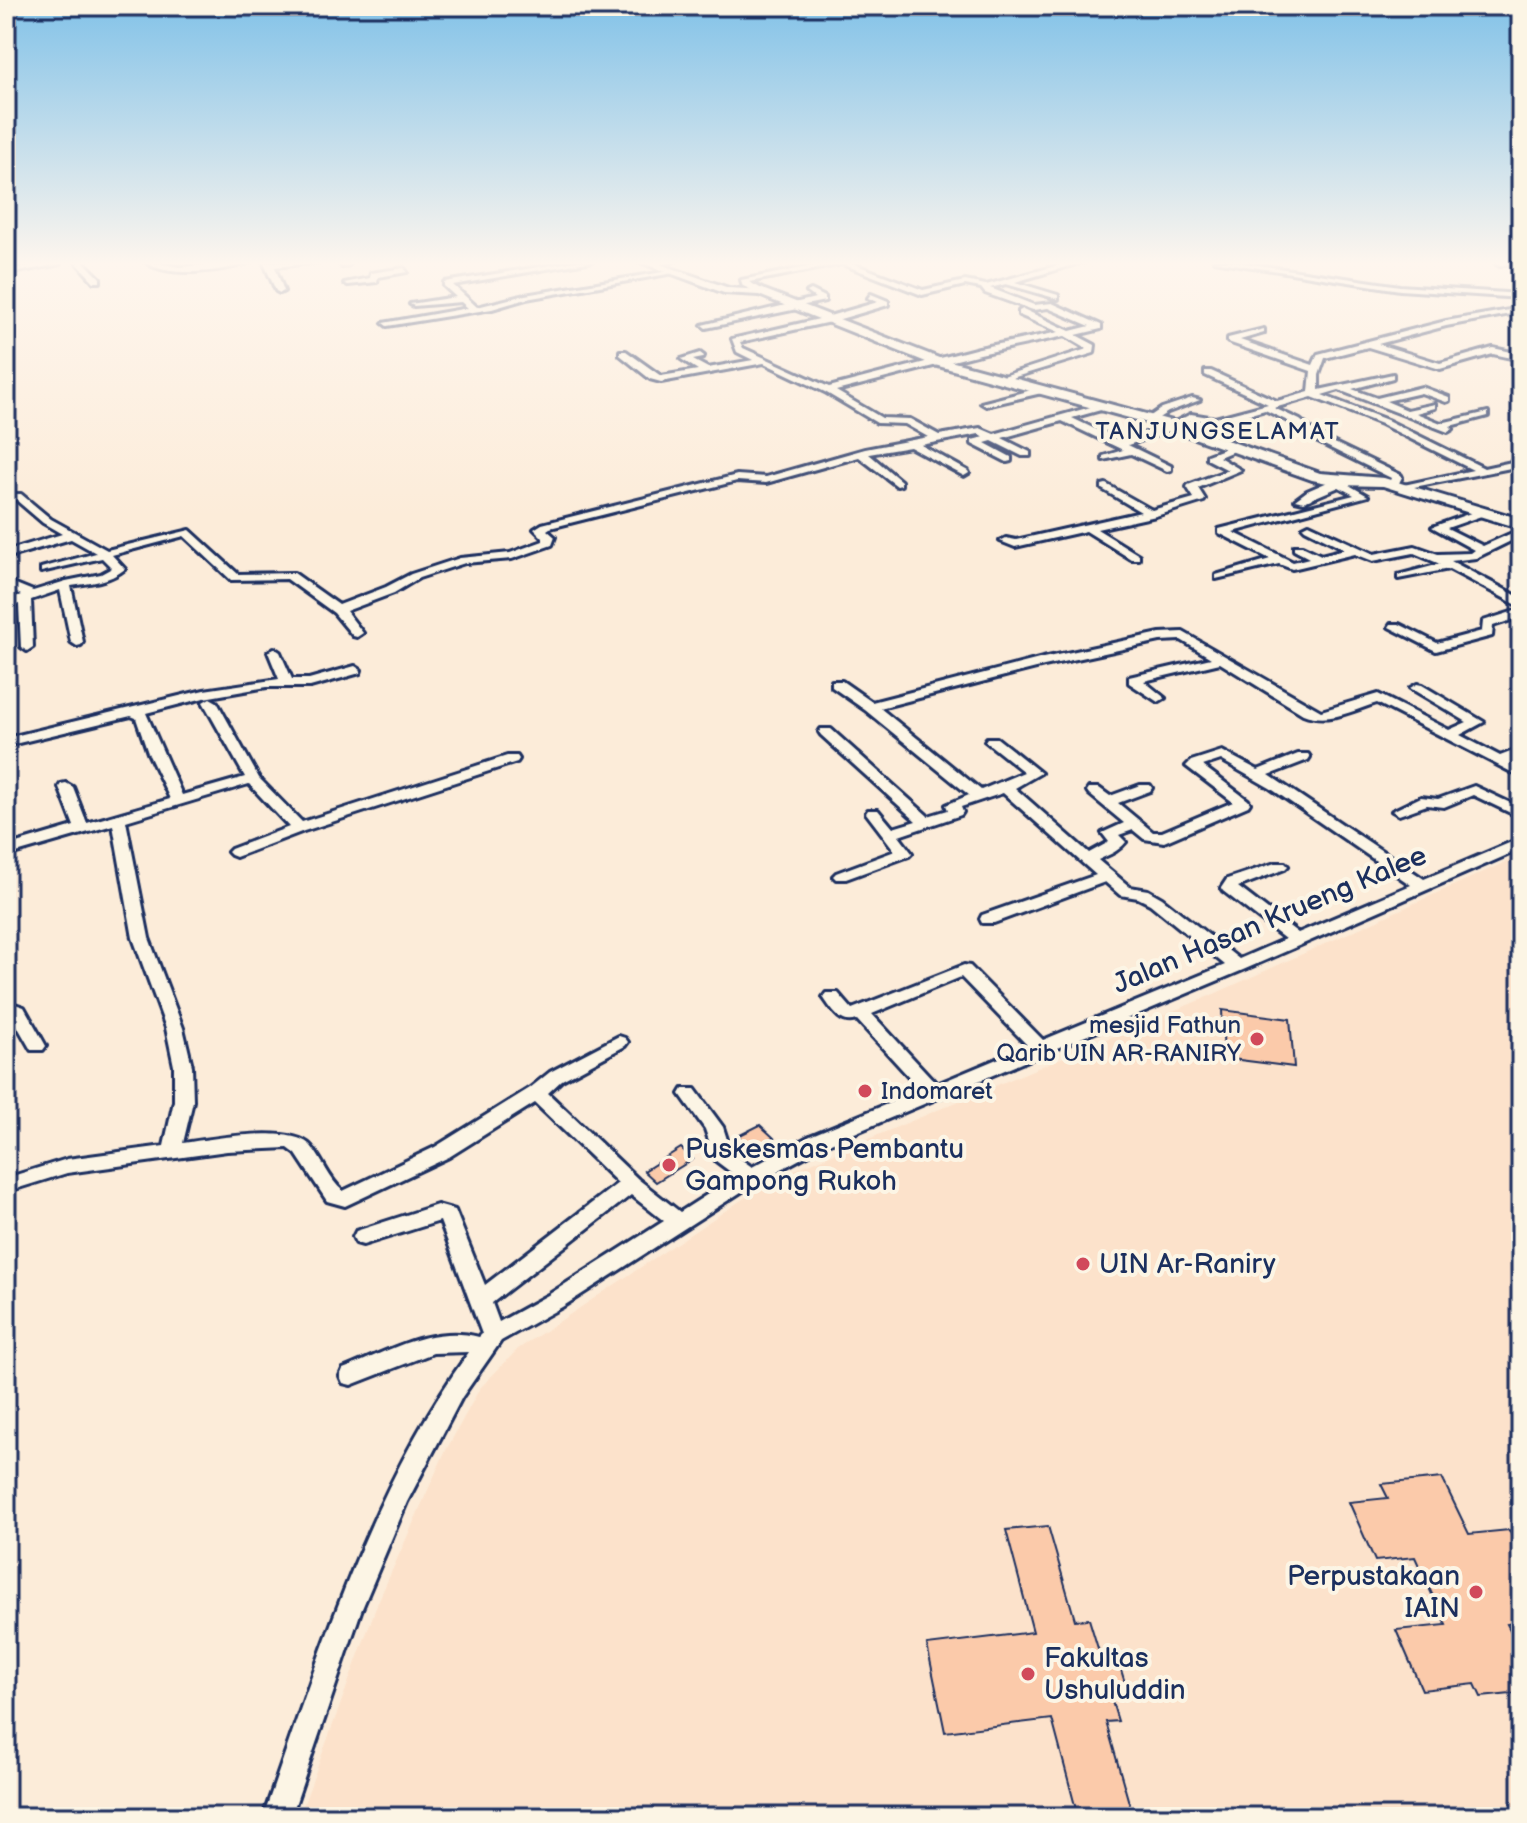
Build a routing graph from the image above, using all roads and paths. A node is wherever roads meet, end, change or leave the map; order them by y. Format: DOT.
graph roads {
  1 [pos="738,346"];
  2 [pos="899,346"];
  3 [pos="1006,346"];
  4 [pos="1089,346"];
  5 [pos="1254,346"];
  6 [pos="1356,346"];
  7 [pos="1377,346"];
  8 [pos="1250,347"];
  9 [pos="623,353"];
  10 [pos="700,356"];
  11 [pos="1521,357"];
  12 [pos="759,359"];
  13 [pos="935,361"];
  14 [pos="1315,369"];
  15 [pos="705,370"];
  16 [pos="1208,373"];
  17 [pos="1390,376"];
  18 [pos="999,379"];
  19 [pos="1344,388"];
  20 [pos="828,390"];
  21 [pos="1043,390"];
  22 [pos="1314,395"];
  23 [pos="1446,399"];
  24 [pos="1195,400"];
  25 [pos="1376,401"];
  26 [pos="986,403"];
  27 [pos="1105,406"];
  28 [pos="1273,406"];
  29 [pos="1432,406"];
  30 [pos="1407,413"];
  31 [pos="1485,414"];
  32 [pos="1066,419"];
  33 [pos="1151,419"];
  34 [pos="1173,425"];
  35 [pos="994,437"];
  36 [pos="938,439"];
  37 [pos="912,444"];
  38 [pos="1119,445"];
  39 [pos="1238,447"];
  40 [pos="1132,451"];
  41 [pos="861,453"];
  42 [pos="1026,454"];
  43 [pos="1107,458"];
  44 [pos="1007,459"];
  45 [pos="1521,463"];
  46 [pos="1167,468"];
  47 [pos="1483,471"];
  48 [pos="964,473"];
  49 [pos="1338,482"];
  50 [pos="897,483"];
  51 [pos="1398,486"];
  52 [pos="1106,487"];
  53 [pos="8,493"];
  54 [pos="1300,500"];
  55 [pos="1483,512"];
  56 [pos="1152,514"];
  57 [pos="1521,524"];
  58 [pos="1087,527"];
  59 [pos="1309,527"];
  60 [pos="1521,532"];
  61 [pos="71,535"];
  62 [pos="1006,541"];
  63 [pos="1298,548"];
  64 [pos="1355,550"];
  65 [pos="1484,551"];
  66 [pos="103,552"];
  67 [pos="6,555"];
  68 [pos="1135,557"];
  69 [pos="1437,558"];
  70 [pos="1280,560"];
  71 [pos="1321,560"];
  72 [pos="1450,565"];
  73 [pos="45,570"];
  74 [pos="1220,577"];
  75 [pos="1402,577"];
  76 [pos="6,584"];
  77 [pos="65,585"];
  78 [pos="29,598"];
  79 [pos="1521,603"];
  80 [pos="6,604"];
  81 [pos="338,610"];
  82 [pos="1521,613"];
  83 [pos="1395,627"];
  84 [pos="357,633"];
  85 [pos="77,642"];
  86 [pos="27,647"];
  87 [pos="274,652"];
  88 [pos="1222,659"];
  89 [pos="355,670"];
  90 [pos="286,681"];
  91 [pos="837,684"];
  92 [pos="1417,688"];
  93 [pos="1158,698"];
  94 [pos="210,702"];
  95 [pos="870,707"];
  96 [pos="132,712"];
  97 [pos="826,732"];
  98 [pos="1449,735"];
  99 [pos="992,741"];
  100 [pos="6,742"];
  101 [pos="1521,752"];
  102 [pos="1303,757"];
  103 [pos="512,759"];
  104 [pos="1499,762"];
  105 [pos="1521,773"];
  106 [pos="1257,775"];
  107 [pos="252,779"];
  108 [pos="66,787"];
  109 [pos="1005,787"];
  110 [pos="1145,788"];
  111 [pos="1094,791"];
  112 [pos="979,796"];
  113 [pos="178,801"];
  114 [pos="1108,802"];
  115 [pos="1399,811"];
  116 [pos="873,813"];
  117 [pos="1521,814"];
  118 [pos="112,820"];
  119 [pos="925,821"];
  120 [pos="1135,824"];
  121 [pos="82,828"];
  122 [pos="299,828"];
  123 [pos="890,834"];
  124 [pos="1521,843"];
  125 [pos="6,851"];
  126 [pos="236,852"];
  127 [pos="1087,859"];
  128 [pos="1280,866"];
  129 [pos="841,876"];
  130 [pos="1107,876"];
  131 [pos="1422,885"];
  132 [pos="988,919"];
  133 [pos="1295,939"];
  134 [pos="1237,966"];
  135 [pos="832,997"];
  136 [pos="6,1007"];
  137 [pos="860,1012"];
  138 [pos="619,1042"];
  139 [pos="37,1046"];
  140 [pos="1041,1048"];
  141 [pos="933,1091"];
  142 [pos="536,1093"];
  143 [pos="689,1094"];
  144 [pos="172,1151"];
  145 [pos="751,1177"];
  146 [pos="631,1184"];
  147 [pos="6,1185"];
  148 [pos="680,1223"];
  149 [pos="363,1237"];
  150 [pos="479,1301"];
  151 [pos="488,1341"];
  152 [pos="351,1376"];
  153 [pos="277,1817"];
  1 -- 12 [label="street"];
  2 -- 13 [label="street"];
  3 -- 13 [label="street"];
  4 -- 18 [label="street"];
  5 -- 8 [label="street"];
  6 -- 14 [label="street"];
  7 -- 11 [label="street"];
  8 -- 14 [label="street"];
  9 -- 15 [label="street"];
  10 -- 15 [label="street"];
  12 -- 15 [label="street"];
  12 -- 20 [label="street"];
  13 -- 18 [label="street"];
  13 -- 20 [label="street"];
  14 -- 22 [label="street"];
  16 -- 28 [label="street"];
  17 -- 19 [label="street"];
  18 -- 21 [label="street"];
  19 -- 22 [label="street"];
  19 -- 25 [label="street"];
  20 -- 36 [label="street"];
  21 -- 26 [label="street"];
  21 -- 27 [label="street"];
  22 -- 28 [label="street"];
  22 -- 47 [label="street"];
  23 -- 25 [label="street"];
  24 -- 33 [label="street"];
  25 -- 30 [label="street"];
  27 -- 32 [label="street"];
  27 -- 33 [label="street"];
  28 -- 34 [label="street"];
  28 -- 51 [label="street"];
  29 -- 30 [label="street"];
  30 -- 31 [label="street"];
  32 -- 35 [label="street"];
  32 -- 38 [label="street"];
  33 -- 34 [label="street"];
  34 -- 38 [label="street"];
  34 -- 39 [label="street"];
  35 -- 36 [label="street"];
  35 -- 42 [label="street"];
  35 -- 44 [label="street"];
  36 -- 37 [label="street"];
  37 -- 41 [label="street"];
  37 -- 48 [label="street"];
  38 -- 40 [label="street"];
  39 -- 49 [label="street"];
  39 -- 56 [label="street"];
  40 -- 43 [label="street"];
  40 -- 46 [label="street"];
  41 -- 50 [label="street"];
  41 -- 81 [label="street"];
  45 -- 47 [label="street"];
  47 -- 51 [label="street"];
  49 -- 51 [label="street"];
  49 -- 54 [label="street"];
  49 -- 70 [label="street"];
  51 -- 55 [label="street"];
  52 -- 56 [label="street"];
  53 -- 61 [label="street"];
  55 -- 57 [label="street"];
  55 -- 65 [label="street"];
  56 -- 58 [label="street"];
  58 -- 62 [label="street"];
  58 -- 68 [label="street"];
  59 -- 64 [label="street"];
  60 -- 65 [label="street"];
  61 -- 66 [label="street"];
  61 -- 67 [label="street"];
  63 -- 71 [label="street"];
  64 -- 69 [label="street"];
  64 -- 71 [label="street"];
  65 -- 69 [label="street"];
  66 -- 73 [label="street"];
  66 -- 77 [label="street"];
  66 -- 81 [label="street"];
  69 -- 72 [label="street"];
  70 -- 71 [label="street"];
  70 -- 74 [label="street"];
  72 -- 75 [label="street"];
  72 -- 79 [label="street"];
  76 -- 78 [label="street"];
  77 -- 78 [label="street"];
  77 -- 85 [label="street"];
  78 -- 80 [label="street"];
  78 -- 86 [label="street"];
  81 -- 84 [label="street"];
  82 -- 83 [label="street"];
  87 -- 90 [label="street"];
  88 -- 93 [label="street"];
  88 -- 95 [label="street"];
  88 -- 98 [label="street"];
  89 -- 90 [label="street"];
  90 -- 96 [label="street"];
  91 -- 95 [label="street"];
  92 -- 98 [label="street"];
  94 -- 107 [label="street"];
  95 -- 112 [label="street"];
  96 -- 100 [label="street"];
  96 -- 113 [label="street"];
  97 -- 119 [label="street"];
  98 -- 104 [label="street"];
  99 -- 109 [label="street"];
  101 -- 104 [label="street"];
  102 -- 106 [label="street"];
  103 -- 122 [label="street"];
  104 -- 105 [label="street"];
  106 -- 120 [label="street"];
  106 -- 131 [label="street"];
  107 -- 113 [label="street"];
  107 -- 122 [label="street"];
  108 -- 121 [label="street"];
  109 -- 112 [label="street"];
  109 -- 127 [label="street"];
  110 -- 114 [label="street"];
  111 -- 114 [label="street"];
  112 -- 119 [label="street"];
  113 -- 118 [label="street"];
  114 -- 120 [label="street"];
  115 -- 117 [label="street"];
  116 -- 123 [label="street"];
  118 -- 121 [label="street"];
  118 -- 144 [label="street"];
  119 -- 123 [label="street"];
  120 -- 127 [label="street"];
  121 -- 125 [label="street"];
  122 -- 126 [label="street"];
  123 -- 129 [label="street"];
  124 -- 131 [label="street, Jalan Hasan Krueng Kalee"];
  127 -- 130 [label="street"];
  128 -- 133 [label="street"];
  130 -- 132 [label="street"];
  130 -- 134 [label="street"];
  131 -- 133 [label="street, Jalan Hasan Krueng Kalee"];
  133 -- 134 [label="street, Jalan Hasan Krueng Kalee"];
  134 -- 140 [label="street, Jalan Hasan Krueng Kalee"];
  135 -- 137 [label="street"];
  136 -- 139 [label="street"];
  137 -- 140 [label="street"];
  137 -- 141 [label="street"];
  138 -- 142 [label="street"];
  140 -- 141 [label="street, Jalan Hasan Krueng Kalee"];
  141 -- 145 [label="street, Jalan Hasan Krueng Kalee"];
  142 -- 144 [label="street"];
  142 -- 146 [label="street"];
  143 -- 145 [label="street"];
  144 -- 147 [label="street"];
  145 -- 148 [label="street, Jalan Hasan Krueng Kalee"];
  146 -- 148 [label="street"];
  146 -- 150 [label="street"];
  148 -- 151 [label="street, Jalan Hasan Krueng Kalee"];
  149 -- 150 [label="street"];
  150 -- 151 [label="street"];
  151 -- 152 [label="street"];
  151 -- 153 [label="street, Jalan Hasan Krueng Kalee"];
}
